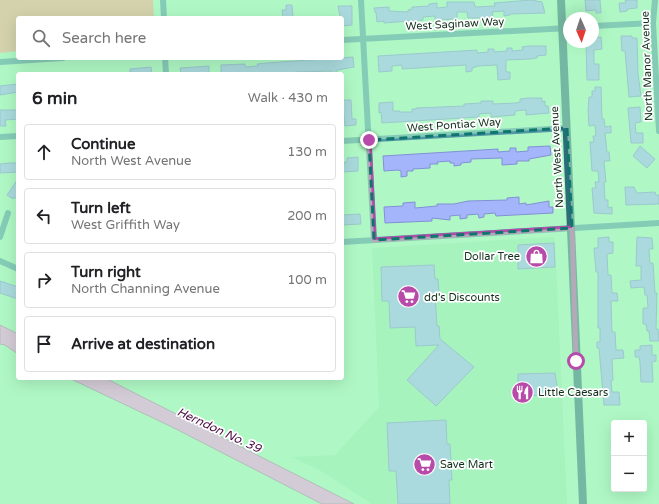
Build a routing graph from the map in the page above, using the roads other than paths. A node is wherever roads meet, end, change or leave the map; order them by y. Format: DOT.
graph roads {
  1 [pos="163,0"];
  2 [pos="361,0"];
  3 [pos="561,0"];
  4 [pos="655,0"];
  5 [pos="563,12"];
  6 [pos="164,16"];
  7 [pos="653,22"];
  8 [pos="599,26"];
  9 [pos="563,28"];
  10 [pos="363,38"];
  11 [pos="344,40"];
  12 [pos="566,48"];
  13 [pos="657,59"];
  14 [pos="32,60"];
  15 [pos="165,60"];
  16 [pos="0,62"];
  17 [pos="166,72"];
  18 [pos="567,128"];
  19 [pos="659,131"];
  20 [pos="16,136"];
  21 [pos="0,137"];
  22 [pos="369,140"];
  23 [pos="344,142"];
  24 [pos="8,213"];
  25 [pos="659,223"];
  26 [pos="572,228"];
  27 [pos="0,237"];
  28 [pos="374,240"];
  29 [pos="344,242"];
  30 [pos="0,261"];
  31 [pos="16,268"];
  32 [pos="583,504"];
  1 -- 6 [label="street"];
  2 -- 10 [label="street"];
  3 -- 5 [label="main road, North West Avenue"];
  4 -- 7 [label="street, North Manor Avenue"];
  7 -- 8 [label="street"];
  7 -- 13 [label="street, North Manor Avenue"];
  9 -- 10 [label="street, West Saginaw Way"];
  10 -- 11 [label="street, West Saginaw Way"];
  10 -- 22 [label="street"];
  12 -- 18 [label="main road, North West Avenue"];
  13 -- 19 [label="street, North Manor Avenue"];
  14 -- 16 [label="street"];
  15 -- 17 [label="street"];
  18 -- 22 [label="street, West Pontiac Way"];
  18 -- 26 [label="main road, North West Avenue"];
  20 -- 21 [label="street"];
  22 -- 23 [label="street, West Pontiac Way"];
  22 -- 28 [label="street"];
  24 -- 27 [label="street"];
  25 -- 26 [label="street"];
  26 -- 28 [label="street"];
  26 -- 32 [label="main road, North West Avenue"];
  28 -- 29 [label="street"];
  30 -- 31 [label="street"];
}
